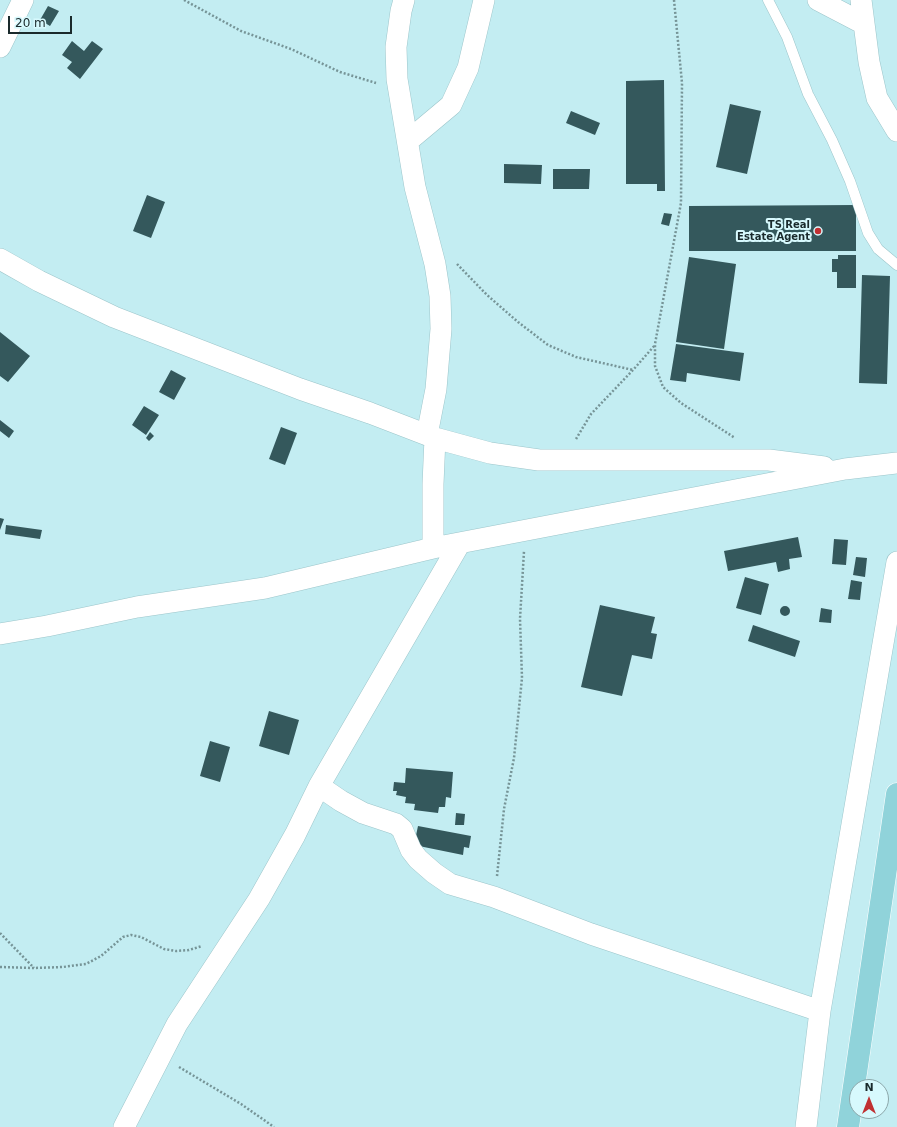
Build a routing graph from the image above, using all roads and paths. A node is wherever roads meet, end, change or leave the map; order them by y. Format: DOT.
graph roads {
  1 [pos="23,0"];
  2 [pos="184,0"];
  3 [pos="404,0"];
  4 [pos="484,0"];
  5 [pos="674,0"];
  6 [pos="768,0"];
  7 [pos="818,0"];
  8 [pos="862,0"];
  9 [pos="864,24"];
  10 [pos="0,47"];
  11 [pos="399,90"];
  12 [pos="897,131"];
  13 [pos="408,141"];
  14 [pos="0,258"];
  15 [pos="454,262"];
  16 [pos="897,265"];
  17 [pos="655,344"];
  18 [pos="633,370"];
  19 [pos="431,437"];
  20 [pos="738,441"];
  21 [pos="563,460"];
  22 [pos="897,463"];
  23 [pos="845,469"];
  24 [pos="525,531"];
  25 [pos="460,543"];
  26 [pos="433,548"];
  27 [pos="897,562"];
  28 [pos="0,634"];
  29 [pos="319,786"];
  30 [pos="897,794"];
  31 [pos="891,877"];
  32 [pos="494,897"];
  33 [pos="0,933"];
  34 [pos="205,945"];
  35 [pos="0,967"];
  36 [pos="34,968"];
  37 [pos="820,1011"];
  38 [pos="160,1055"];
  39 [pos="124,1127"];
  40 [pos="274,1127"];
  41 [pos="806,1127"];
  42 [pos="848,1127"];
  1 -- 10 [label="street"];
  2 -- 11 [label="path"];
  3 -- 11 [label="street"];
  4 -- 13 [label="street"];
  5 -- 17 [label="path"];
  6 -- 16 [label="lane"];
  7 -- 9 [label="street"];
  8 -- 9 [label="street"];
  9 -- 12 [label="street"];
  11 -- 13 [label="street"];
  13 -- 19 [label="street"];
  14 -- 19 [label="street"];
  15 -- 18 [label="path"];
  17 -- 18 [label="path"];
  17 -- 20 [label="path"];
  18 -- 21 [label="path"];
  19 -- 21 [label="street"];
  19 -- 26 [label="street"];
  21 -- 23 [label="street"];
  22 -- 23 [label="street"];
  23 -- 24 [label="street"];
  24 -- 25 [label="street"];
  24 -- 32 [label="path"];
  25 -- 26 [label="street"];
  25 -- 29 [label="street"];
  26 -- 28 [label="street"];
  27 -- 37 [label="street"];
  29 -- 32 [label="street"];
  29 -- 38 [label="street"];
  30 -- 31 [label="main road"];
  31 -- 42 [label="main road"];
  32 -- 37 [label="street"];
  33 -- 36 [label="path"];
  34 -- 36 [label="path"];
  35 -- 36 [label="path"];
  37 -- 41 [label="street"];
  38 -- 39 [label="street"];
  38 -- 40 [label="path"];
}
